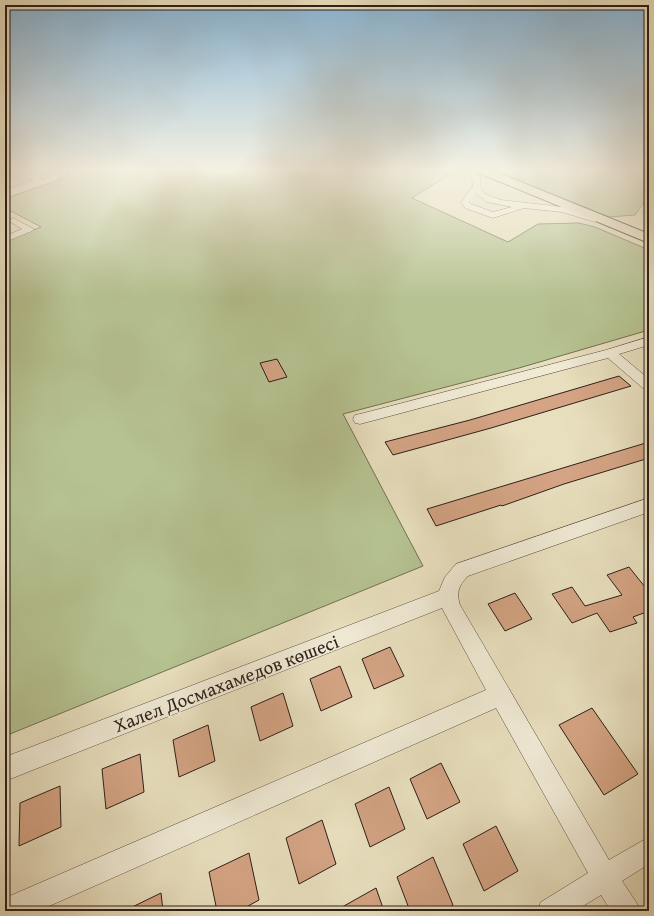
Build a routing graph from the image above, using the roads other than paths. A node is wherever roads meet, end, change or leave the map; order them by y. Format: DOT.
graph roads {
  1 [pos="483,212"];
  2 [pos="506,212"];
  3 [pos="571,212"];
  4 [pos="581,212"];
  5 [pos="13,221"];
  6 [pos="609,223"];
  7 [pos="5,239"];
  8 [pos="649,239"];
  9 [pos="649,341"];
  10 [pos="610,353"];
  11 [pos="649,386"];
  12 [pos="360,418"];
  13 [pos="649,505"];
  14 [pos="448,597"];
  15 [pos="500,695"];
  16 [pos="5,769"];
  17 [pos="649,850"];
  18 [pos="604,877"];
  19 [pos="7,911"];
  20 [pos="550,911"];
  21 [pos="627,911"];
  1 -- 2 [label="street"];
  3 -- 6 [label="street"];
  4 -- 6 [label="highway"];
  5 -- 7 [label="street"];
  6 -- 8 [label="highway"];
  9 -- 10 [label="street"];
  10 -- 11 [label="street"];
  10 -- 12 [label="street"];
  13 -- 14 [label="street"];
  14 -- 15 [label="street"];
  14 -- 16 [label="street, Халел Досмахамедов көшесі"];
  15 -- 18 [label="street"];
  15 -- 19 [label="street"];
  17 -- 18 [label="street"];
  18 -- 20 [label="street"];
  18 -- 21 [label="street"];
}
